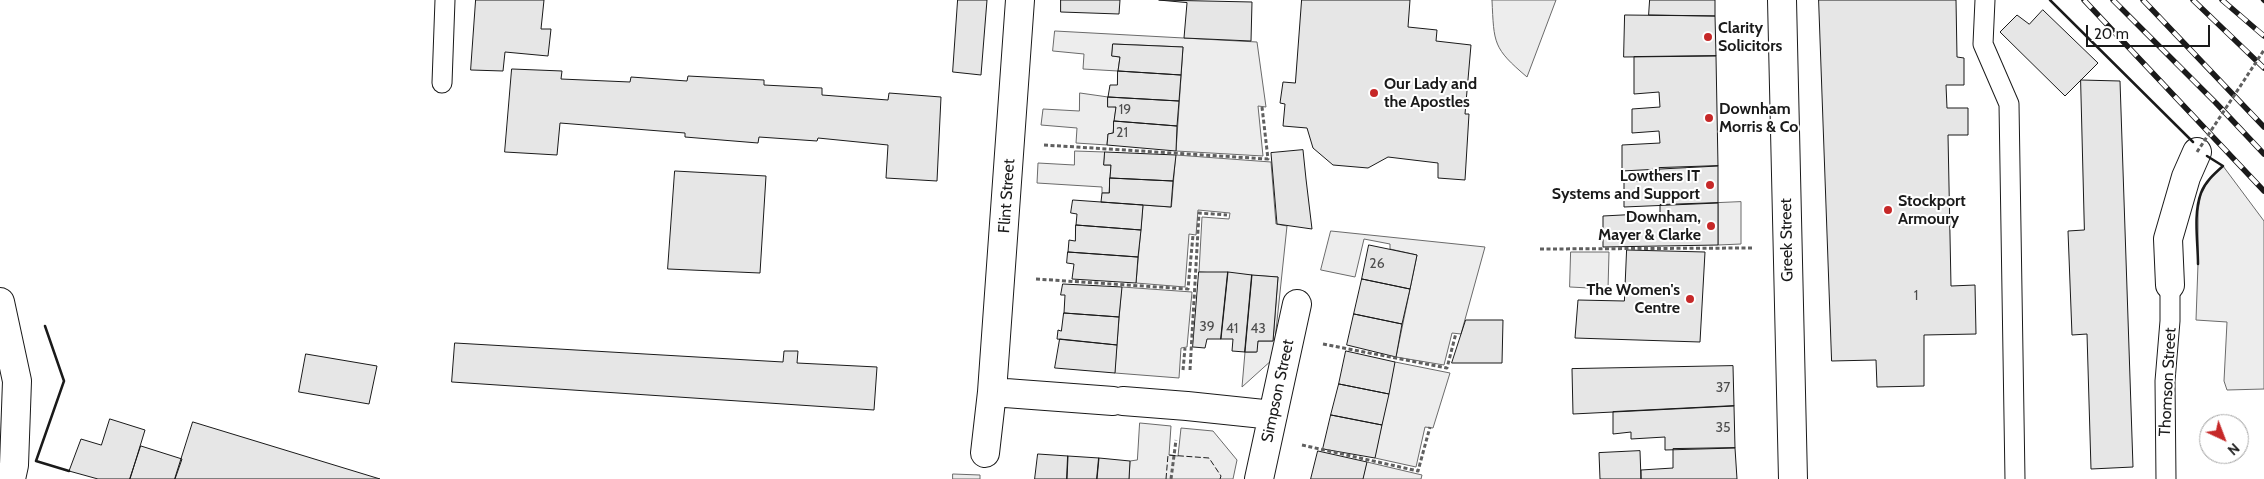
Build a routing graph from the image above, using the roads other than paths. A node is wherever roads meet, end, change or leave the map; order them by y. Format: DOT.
graph roads {
  1 [pos="446,0"];
  2 [pos="1020,0"];
  3 [pos="1782,0"];
  4 [pos="1985,0"];
  5 [pos="442,83"];
  6 [pos="2197,152"];
  7 [pos="2170,285"];
  8 [pos="0,302"];
  9 [pos="1297,304"];
  10 [pos="992,392"];
  11 [pos="1270,427"];
  12 [pos="985,452"];
  13 [pos="11,479"];
  14 [pos="1259,479"];
  15 [pos="1793,479"];
  16 [pos="2015,479"];
  17 [pos="2166,479"];
  1 -- 5 [label="lane"];
  2 -- 10 [label="street, Flint Street"];
  3 -- 15 [label="street, Greek Street"];
  4 -- 16 [label="lane"];
  6 -- 7 [label="street"];
  7 -- 17 [label="lane, Thomson Street"];
  8 -- 13 [label="street"];
  9 -- 11 [label="street, Simpson Street"];
  10 -- 11 [label="street"];
  10 -- 12 [label="street, Flint Street"];
  11 -- 14 [label="street, Simpson Street"];
}
